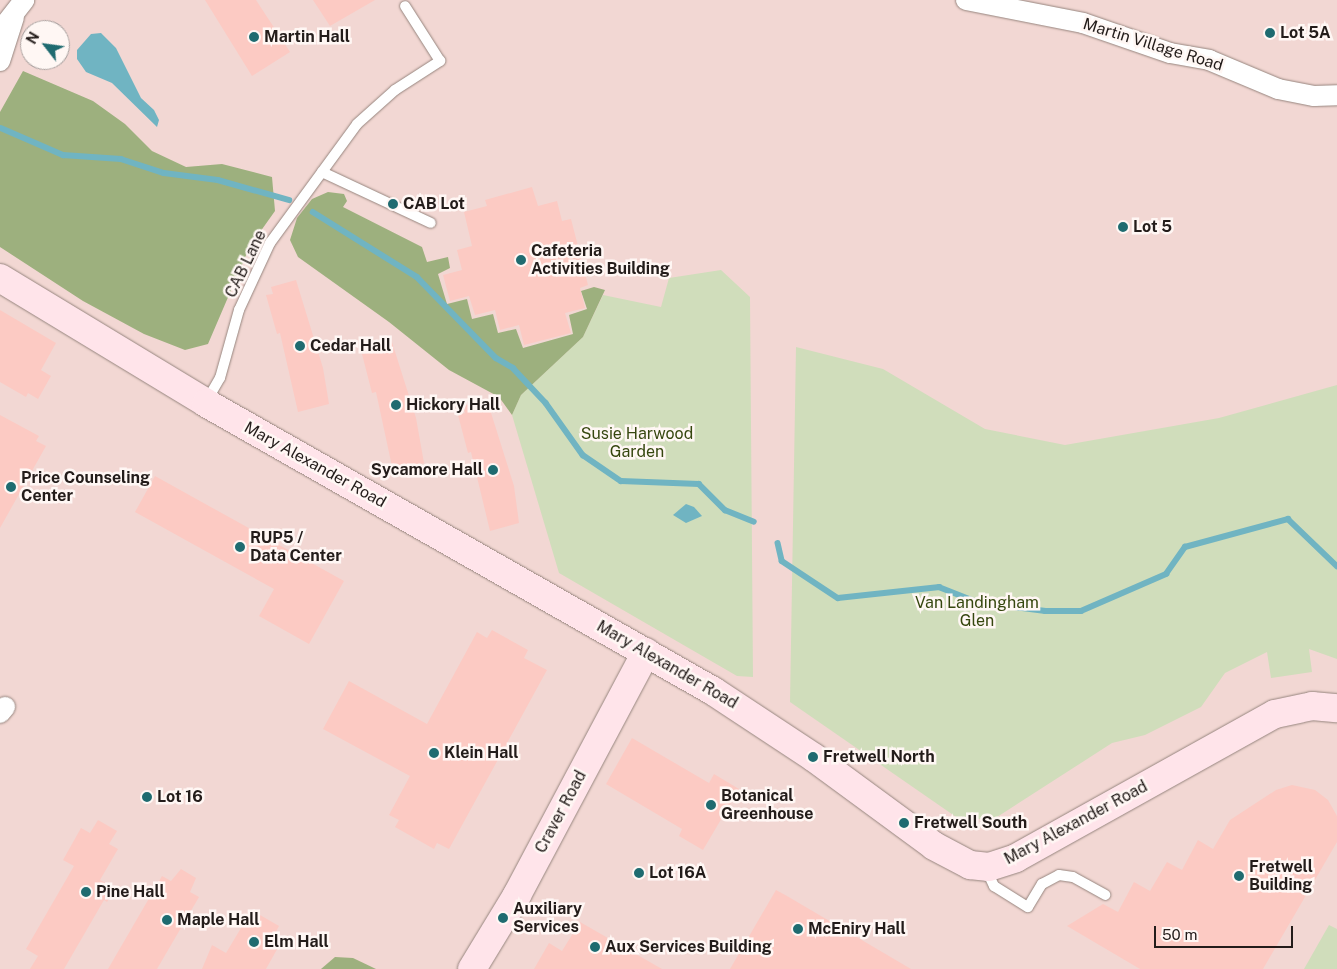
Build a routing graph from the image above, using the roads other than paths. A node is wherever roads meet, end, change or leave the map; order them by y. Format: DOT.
graph roads {
  1 [pos="24,0"];
  2 [pos="966,0"];
  3 [pos="405,6"];
  4 [pos="1,46"];
  5 [pos="1337,95"];
  6 [pos="322,172"];
  7 [pos="430,223"];
  8 [pos="0,278"];
  9 [pos="206,402"];
  10 [pos="646,652"];
  11 [pos="1337,708"];
  12 [pos="986,867"];
  13 [pos="1106,895"];
  14 [pos="472,969"];
  1 -- 4 [label="street"];
  2 -- 5 [label="street, Martin Village Road"];
  3 -- 6 [label="lane, CAB Lane"];
  6 -- 7 [label="lane"];
  6 -- 9 [label="lane, CAB Lane"];
  8 -- 9 [label="street, Mary Alexander Road"];
  9 -- 10 [label="street, Mary Alexander Road"];
  10 -- 12 [label="street, Mary Alexander Road"];
  10 -- 14 [label="street, Craver Road"];
  11 -- 12 [label="street, Mary Alexander Road"];
  12 -- 13 [label="lane"];
}
